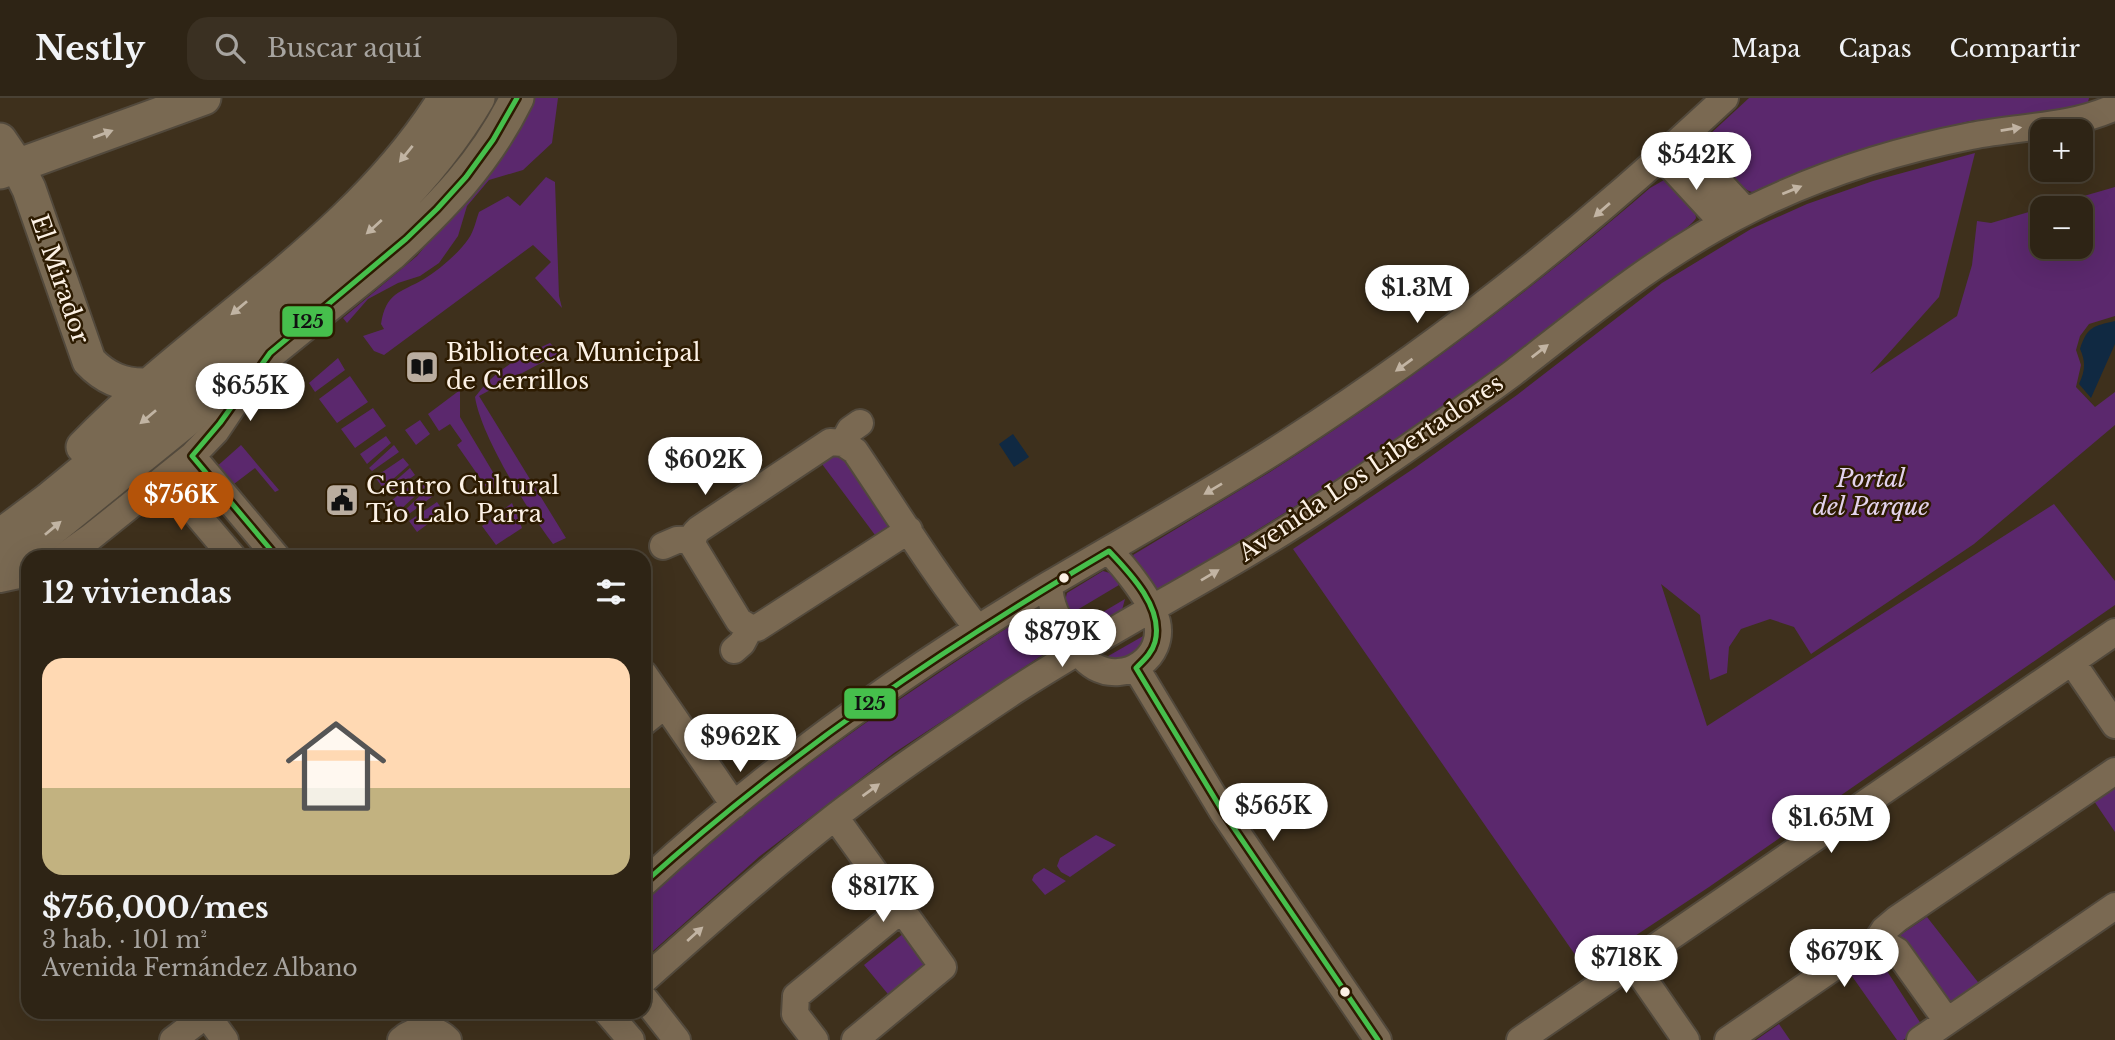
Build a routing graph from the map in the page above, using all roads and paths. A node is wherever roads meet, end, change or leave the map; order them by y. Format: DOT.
graph roads {
  1 [pos="204,98"];
  2 [pos="444,98"];
  3 [pos="478,98"];
  4 [pos="517,98"];
  5 [pos="1725,98"];
  6 [pos="2115,107"];
  7 [pos="1671,149"];
  8 [pos="6,159"];
  9 [pos="1746,211"];
  10 [pos="1723,223"];
  11 [pos="267,356"];
  12 [pos="89,361"];
  13 [pos="146,385"];
  14 [pos="97,433"];
  15 [pos="192,456"];
  16 [pos="166,478"];
  17 [pos="0,521"];
  18 [pos="909,530"];
  19 [pos="0,536"];
  20 [pos="692,538"];
  21 [pos="663,546"];
  22 [pos="26,550"];
  23 [pos="72,550"];
  24 [pos="227,550"];
  25 [pos="270,550"];
  26 [pos="1109,551"];
  27 [pos="21,554"];
  28 [pos="0,571"];
  29 [pos="21,574"];
  30 [pos="0,579"];
  31 [pos="1049,585"];
  32 [pos="1151,609"];
  33 [pos="750,628"];
  34 [pos="978,629"];
  35 [pos="2115,632"];
  36 [pos="734,650"];
  37 [pos="1078,651"];
  38 [pos="2072,662"];
  39 [pos="1136,668"];
  40 [pos="651,684"];
  41 [pos="666,705"];
  42 [pos="651,717"];
  43 [pos="2115,725"];
  44 [pos="2115,771"];
  45 [pos="734,805"];
  46 [pos="835,817"];
  47 [pos="651,877"];
  48 [pos="2115,906"];
  49 [pos="902,909"];
  50 [pos="1875,944"];
  51 [pos="1632,962"];
  52 [pos="651,974"];
  53 [pos="651,1007"];
  54 [pos="200,1019"];
  55 [pos="212,1019"];
  56 [pos="613,1019"];
  57 [pos="1947,1021"];
  58 [pos="1535,1036"];
  59 [pos="173,1040"];
  60 [pos="225,1040"];
  61 [pos="401,1040"];
  62 [pos="448,1040"];
  63 [pos="631,1040"];
  64 [pos="677,1040"];
  65 [pos="815,1040"];
  66 [pos="855,1040"];
  67 [pos="1378,1040"];
  68 [pos="1686,1040"];
  69 [pos="1728,1040"];
  70 [pos="1920,1040"];
  8 -- 1 [label="main road, one-way"];
  2 -- 13 [label="main road, one-way"];
  3 -- 19 [label="main road, one-way"];
  4 -- 11 [label="main road"];
  5 -- 7 [label="street"];
  9 -- 6 [label="street, Avenida Los Libertadores, one-way"];
  7 -- 9 [label="street"];
  7 -- 10 [label="street"];
  7 -- 26 [label="street, one-way"];
  8 -- 12 [label="main road, El Mirador"];
  9 -- 10 [label="street, Avenida Los Libertadores"];
  32 -- 10 [label="street, Avenida Los Libertadores, one-way"];
  11 -- 15 [label="street"];
  22 -- 11 [label="main road, one-way"];
  12 -- 13 [label="main road, El Mirador"];
  12 -- 14 [label="main road"];
  13 -- 14 [label="main road"];
  14 -- 17 [label="main road"];
  15 -- 16 [label="street"];
  15 -- 25 [label="street"];
  16 -- 23 [label="street"];
  16 -- 24 [label="street"];
  18 -- 20 [label="street"];
  18 -- 33 [label="street"];
  18 -- 34 [label="street"];
  20 -- 21 [label="street"];
  20 -- 33 [label="street"];
  26 -- 31 [label="street"];
  26 -- 32 [label="street"];
  28 -- 27 [label="main road, one-way"];
  29 -- 30 [label="street"];
  31 -- 34 [label="street"];
  31 -- 37 [label="street"];
  32 -- 37 [label="street, Avenida Los Libertadores"];
  32 -- 39 [label="street"];
  33 -- 36 [label="street"];
  34 -- 45 [label="street"];
  35 -- 38 [label="street"];
  37 -- 39 [label="street"];
  46 -- 37 [label="street, Avenida Los Libertadores, one-way"];
  38 -- 43 [label="street"];
  38 -- 51 [label="street"];
  39 -- 67 [label="street"];
  40 -- 41 [label="street"];
  41 -- 42 [label="street"];
  41 -- 45 [label="street"];
  44 -- 50 [label="street"];
  45 -- 47 [label="street"];
  46 -- 49 [label="street"];
  52 -- 46 [label="street, Avenida Los Libertadores, one-way"];
  48 -- 57 [label="street"];
  49 -- 65 [label="street"];
  49 -- 66 [label="street"];
  50 -- 57 [label="street"];
  50 -- 69 [label="street"];
  51 -- 58 [label="street"];
  51 -- 68 [label="street"];
  53 -- 64 [label="street"];
  54 -- 59 [label="street"];
  55 -- 60 [label="street"];
  56 -- 63 [label="street"];
  57 -- 70 [label="street"];
  61 -- 62 [label="street"];
}
